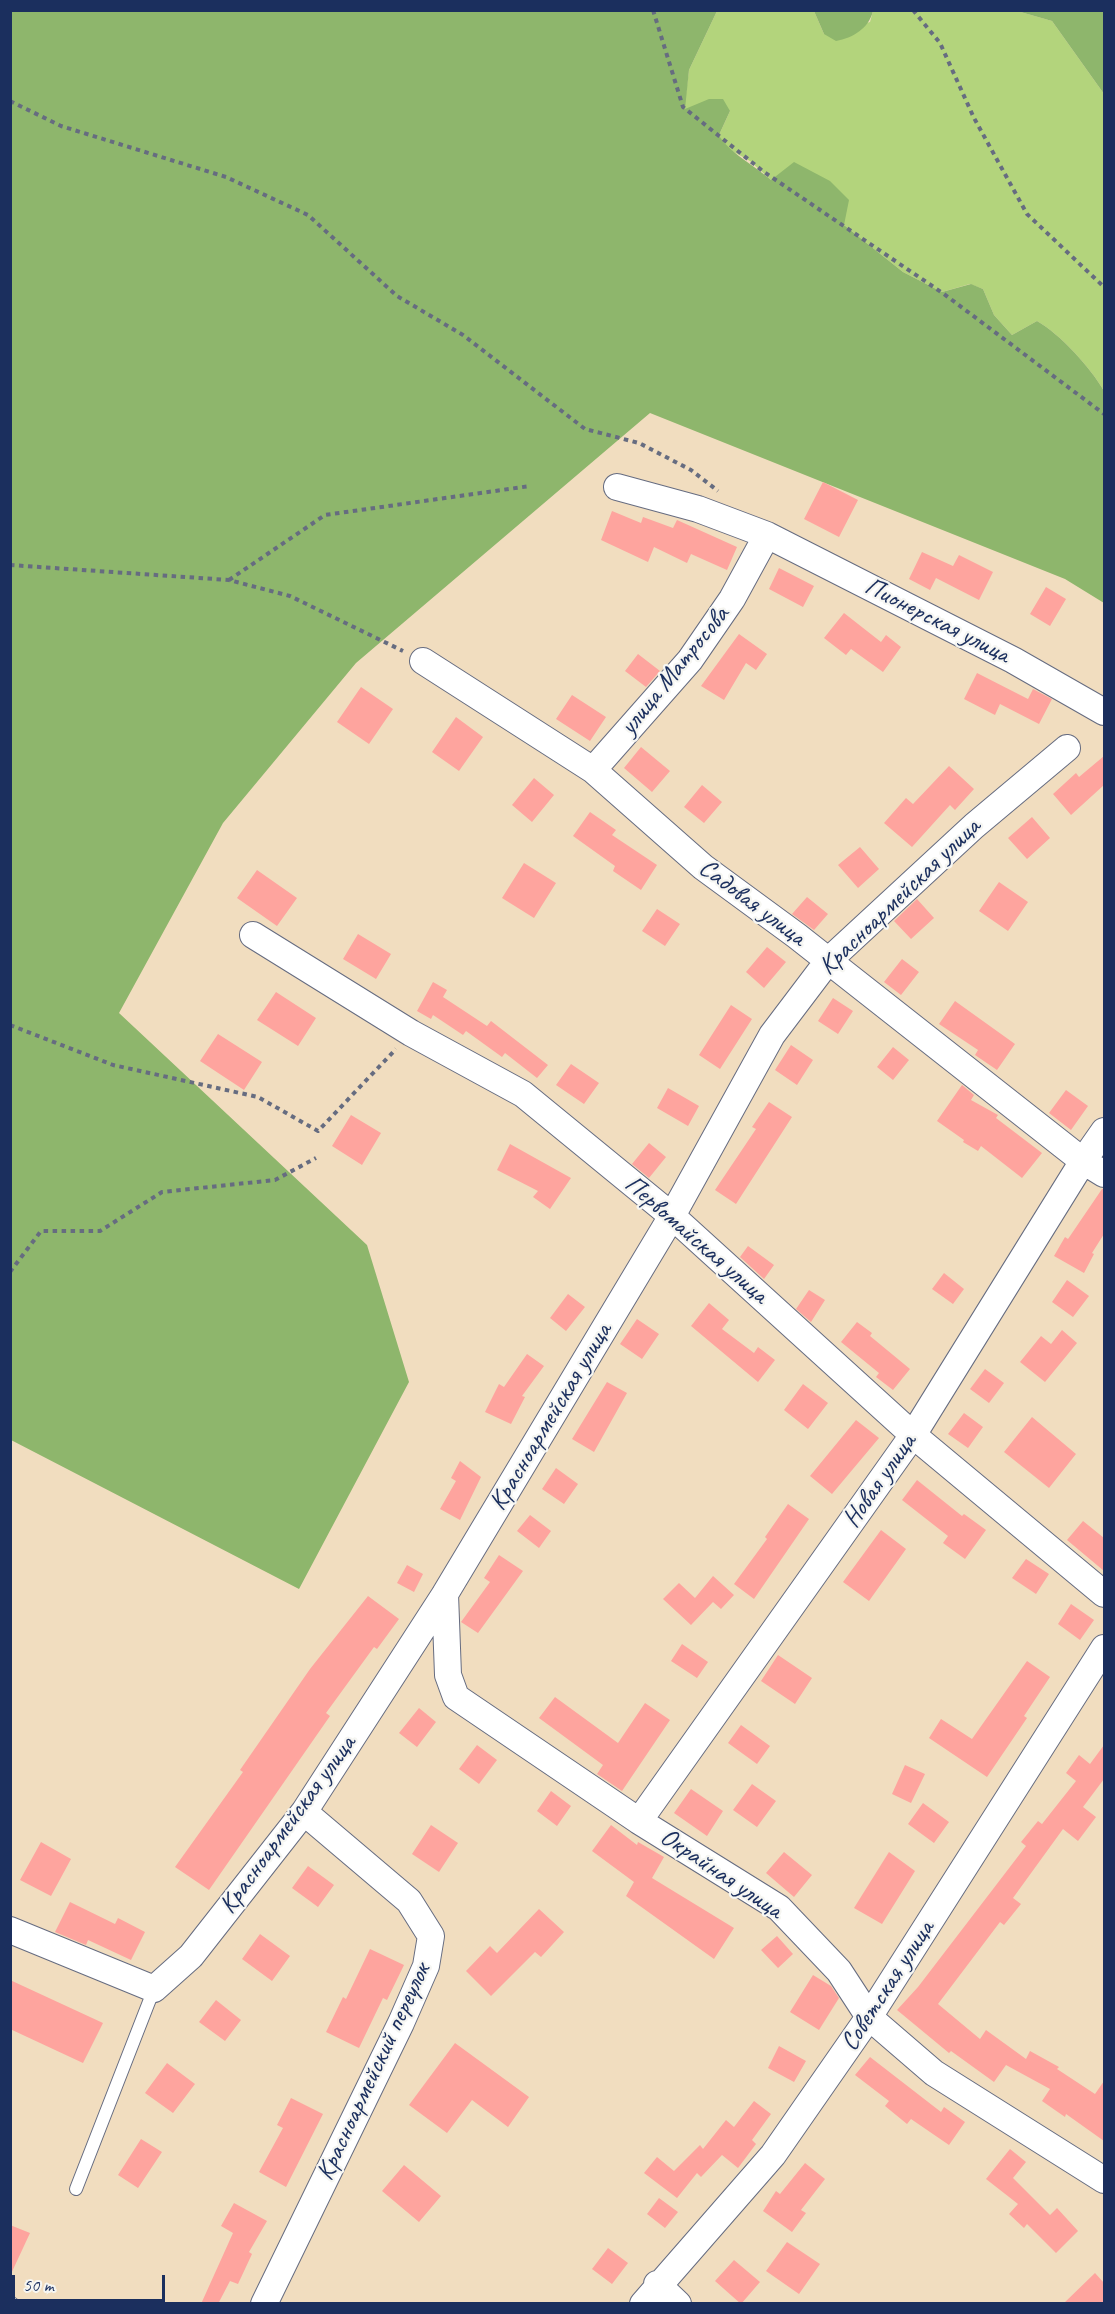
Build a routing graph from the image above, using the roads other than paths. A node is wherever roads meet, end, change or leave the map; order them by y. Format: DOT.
graph roads {
  1 [pos="617,487"];
  2 [pos="767,535"];
  3 [pos="423,661"];
  4 [pos="1104,712"];
  5 [pos="1067,748"];
  6 [pos="593,770"];
  7 [pos="253,935"];
  8 [pos="828,961"];
  9 [pos="1104,1131"];
  10 [pos="1094,1168"];
  11 [pos="672,1216"];
  12 [pos="913,1435"];
  13 [pos="445,1594"];
  14 [pos="1104,1594"];
  15 [pos="1104,1648"];
  16 [pos="304,1812"];
  17 [pos="639,1821"];
  18 [pos="10,1930"];
  19 [pos="154,1989"];
  20 [pos="869,2017"];
  21 [pos="1104,2180"];
  22 [pos="76,2189"];
  23 [pos="650,2294"];
  24 [pos="264,2304"];
  25 [pos="678,2304"];
  1 -- 2 [label="street, Пионерская улица"];
  2 -- 4 [label="street, Пионерская улица"];
  2 -- 6 [label="street, улица Матросова"];
  3 -- 6 [label="street, Садовая улица"];
  5 -- 8 [label="street, Красноармейская улица"];
  6 -- 8 [label="street, Садовая улица"];
  7 -- 11 [label="street, Первомайская улица"];
  8 -- 10 [label="street, Садовая улица"];
  8 -- 11 [label="street, Красноармейская улица"];
  9 -- 10 [label="street, Новая улица"];
  10 -- 12 [label="street, Новая улица"];
  11 -- 12 [label="street, Первомайская улица"];
  11 -- 13 [label="street, Красноармейская улица"];
  12 -- 14 [label="street, Первомайская улица"];
  12 -- 17 [label="street, Новая улица"];
  13 -- 16 [label="street, Красноармейская улица"];
  13 -- 17 [label="street, Окрайная улица"];
  15 -- 20 [label="street, Советская улица"];
  16 -- 19 [label="street, Красноармейская улица"];
  16 -- 24 [label="street, Красноармейский переулок"];
  17 -- 20 [label="street, Окрайная улица"];
  18 -- 19 [label="street"];
  19 -- 22 [label="lane"];
  20 -- 21 [label="street, Окрайная улица"];
  20 -- 23 [label="street, Советская улица"];
  23 -- 25 [label="street"];
}
